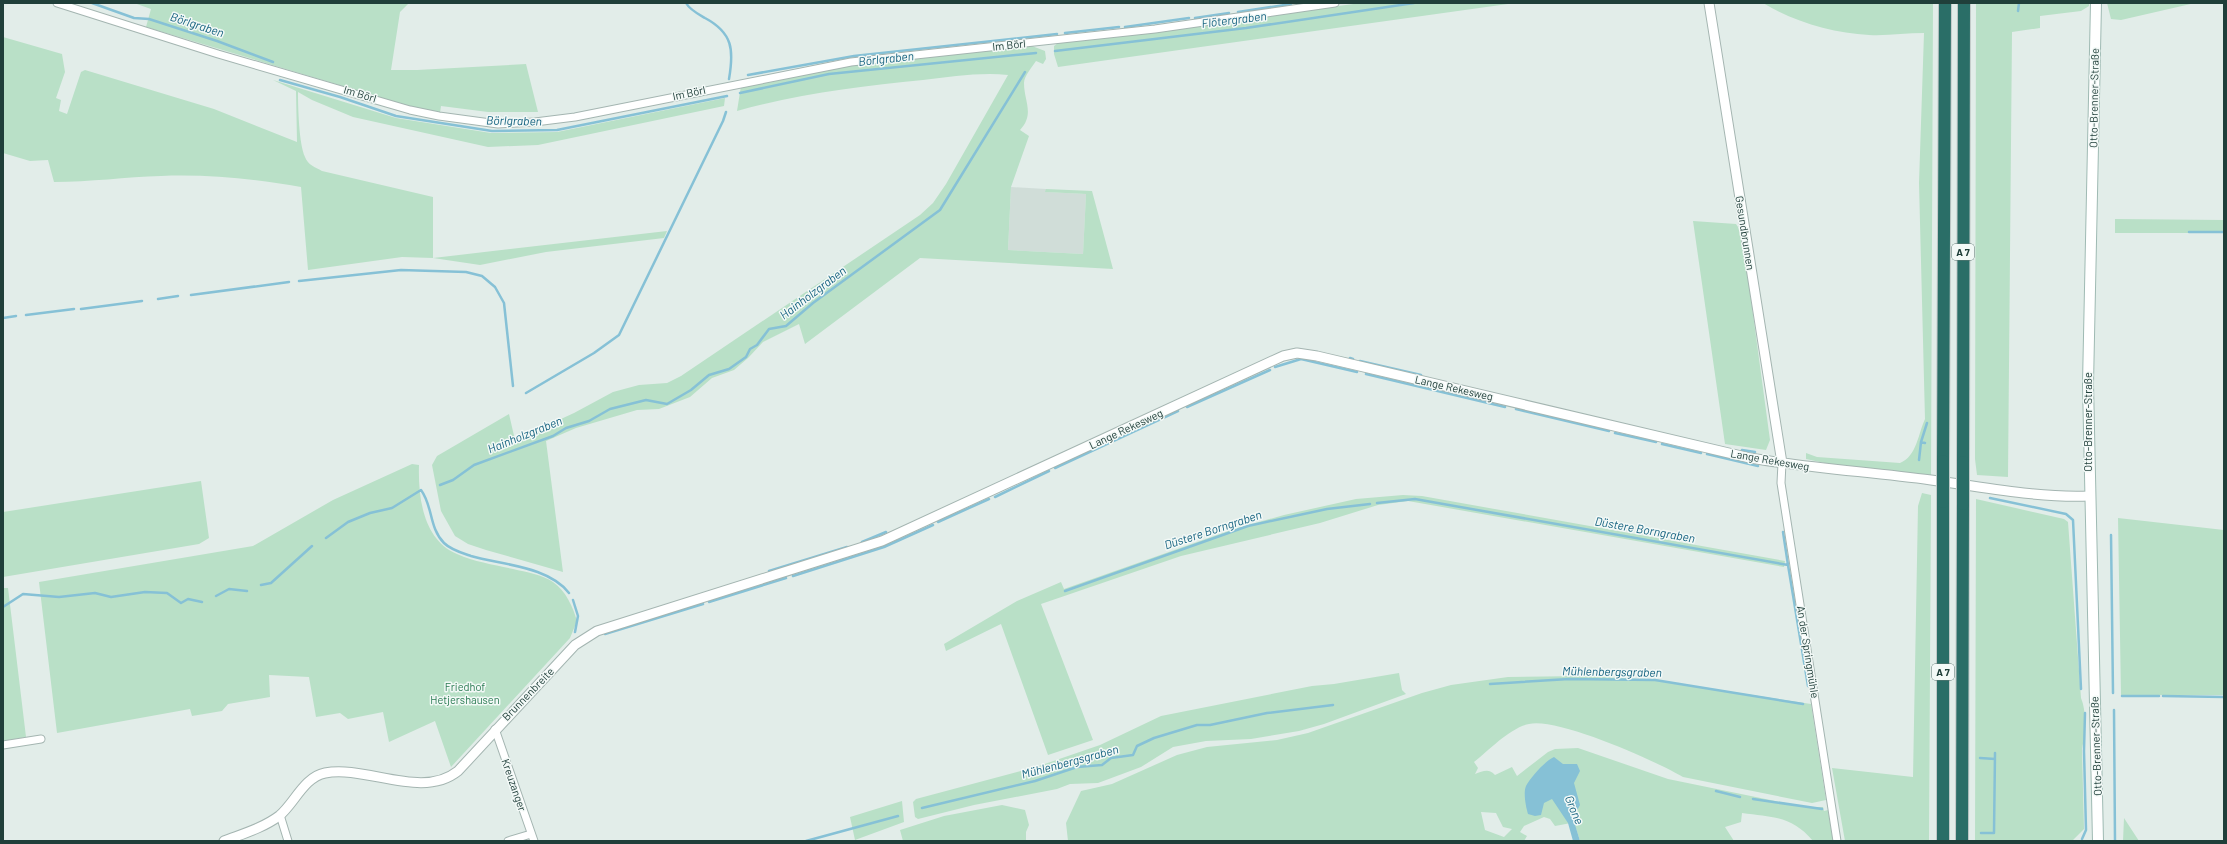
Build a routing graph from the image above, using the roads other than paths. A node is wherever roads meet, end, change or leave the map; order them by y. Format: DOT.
graph roads {
  1 [pos="57,3"];
  2 [pos="1335,3"];
  3 [pos="1709,3"];
  4 [pos="1945,3"];
  5 [pos="1964,3"];
  6 [pos="2096,3"];
  7 [pos="1782,463"];
  8 [pos="2089,496"];
  9 [pos="855,551"];
  10 [pos="495,729"];
  11 [pos="41,739"];
  12 [pos="3,745"];
  13 [pos="280,815"];
  14 [pos="532,838"];
  15 [pos="224,841"];
  16 [pos="288,841"];
  17 [pos="508,841"];
  18 [pos="1837,841"];
  19 [pos="1943,841"];
  20 [pos="1962,841"];
  21 [pos="2098,841"];
  1 -- 2 [label="street, Im Börl"];
  3 -- 7 [label="street, Gesundbrunnen"];
  4 -- 19 [label="highway, A 7, bridge"];
  5 -- 20 [label="highway, A 7, bridge"];
  6 -- 8 [label="main road, Otto-Brenner-Straße"];
  7 -- 8 [label="street, Lange Rekesweg"];
  7 -- 9 [label="street, Lange Rekesweg"];
  7 -- 18 [label="street, An der Springmühle"];
  8 -- 21 [label="main road, Otto-Brenner-Straße"];
  9 -- 10 [label="street, Brunnenbreite"];
  10 -- 13 [label="street, Brunnenbreite"];
  10 -- 14 [label="street, Kreuzanger"];
  11 -- 12 [label="street"];
  13 -- 15 [label="street, Brunnenbreite"];
  13 -- 16 [label="street"];
  14 -- 17 [label="street"];
}
